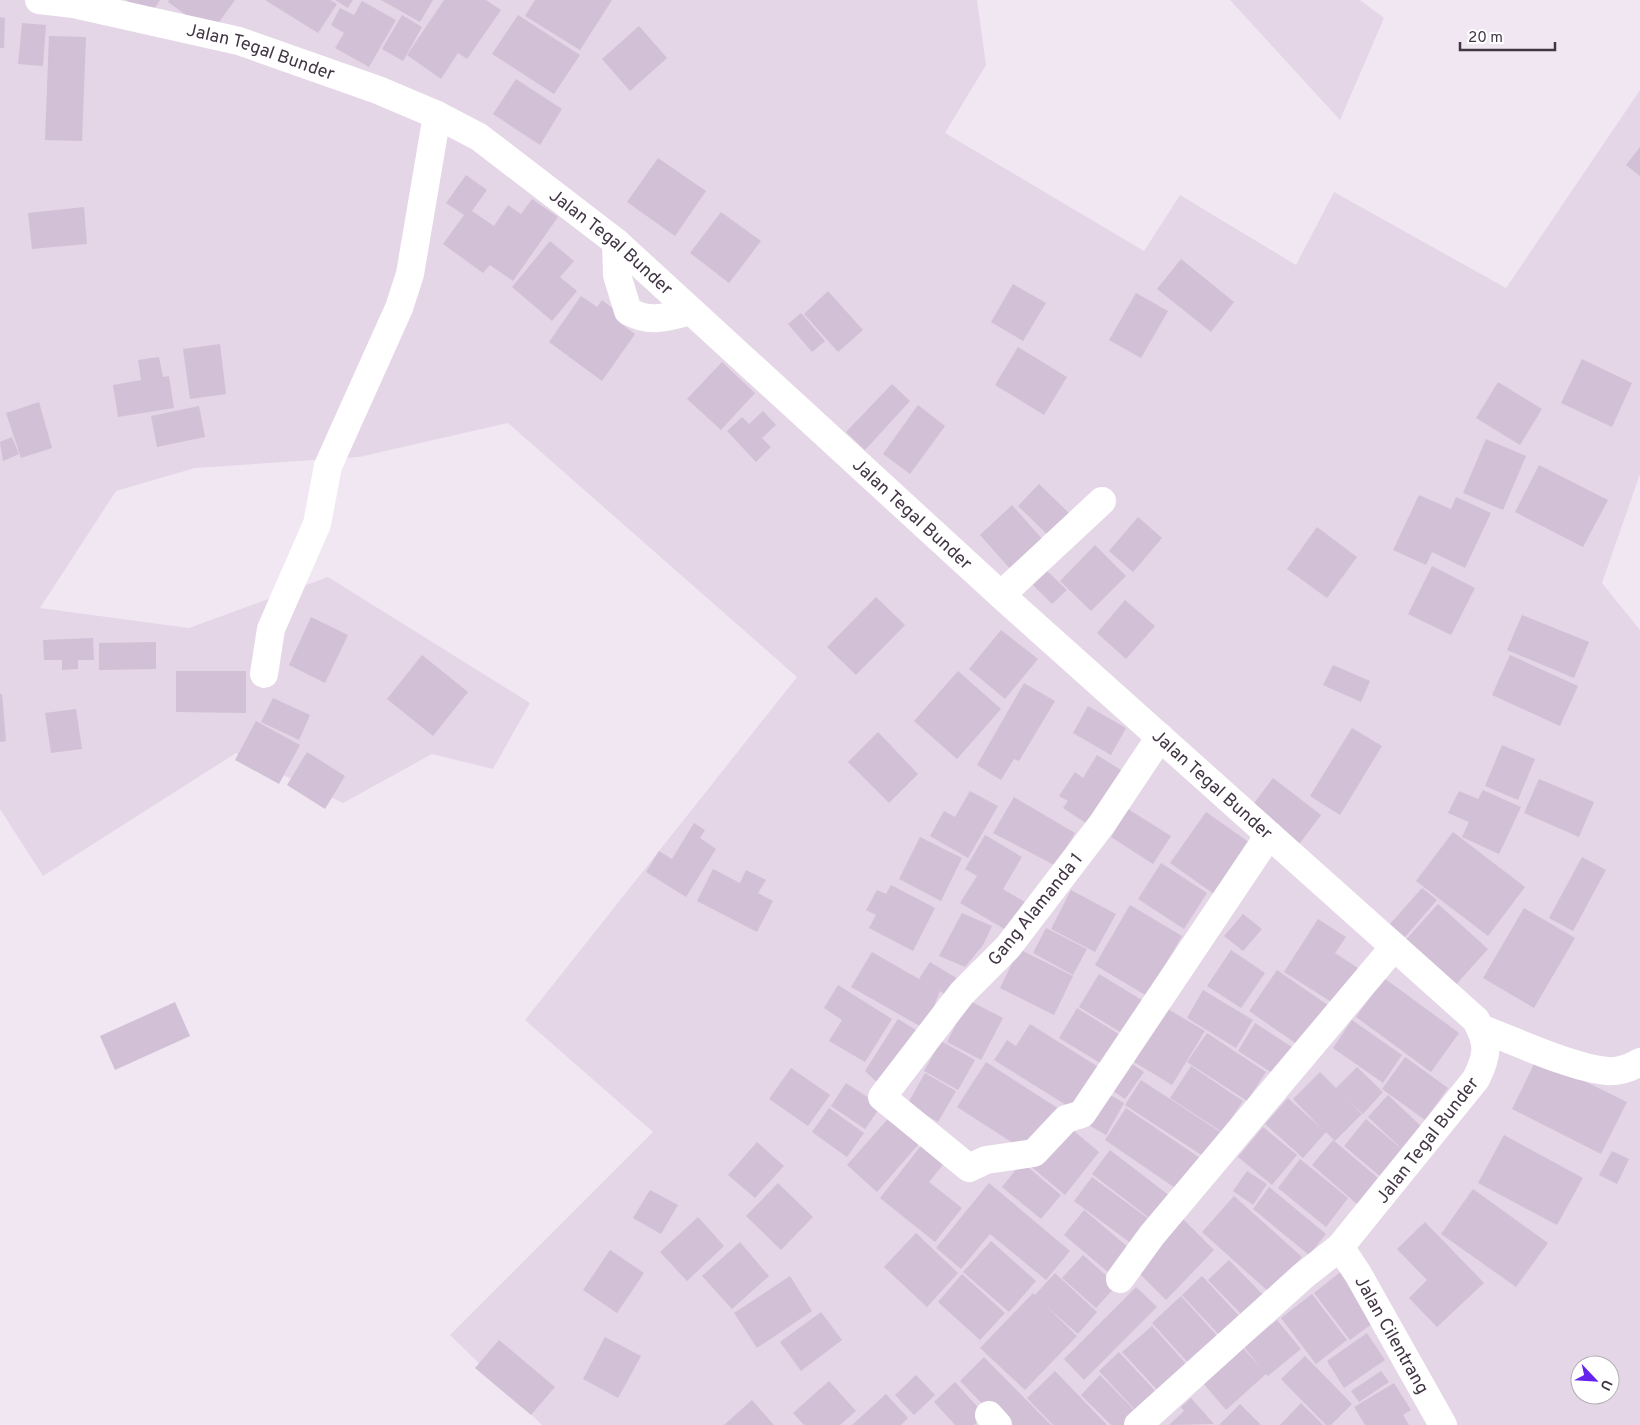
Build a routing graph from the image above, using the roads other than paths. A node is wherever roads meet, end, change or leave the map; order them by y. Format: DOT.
graph roads {
  1 [pos="38,0"];
  2 [pos="75,2"];
  3 [pos="437,114"];
  4 [pos="616,242"];
  5 [pos="691,312"];
  6 [pos="1102,501"];
  7 [pos="1001,594"];
  8 [pos="264,674"];
  9 [pos="1160,737"];
  10 [pos="1269,835"];
  11 [pos="1394,947"];
  12 [pos="1480,1028"];
  13 [pos="1636,1070"];
  14 [pos="1340,1247"];
  15 [pos="1120,1279"];
  16 [pos="1138,1425"];
  17 [pos="1443,1425"];
  1 -- 2 [label="street, Jalan Tegal Bunder"];
  2 -- 3 [label="street, Jalan Tegal Bunder"];
  3 -- 4 [label="street, Jalan Tegal Bunder"];
  3 -- 8 [label="street"];
  4 -- 5 [label="street, Jalan Tegal Bunder"];
  4 -- 5 [label="street"];
  5 -- 7 [label="street, Jalan Tegal Bunder"];
  6 -- 7 [label="street"];
  7 -- 9 [label="street, Jalan Tegal Bunder"];
  9 -- 10 [label="street, Jalan Tegal Bunder"];
  9 -- 10 [label="street, Gang Alamanda 1"];
  10 -- 11 [label="street, Jalan Tegal Bunder"];
  11 -- 12 [label="street, Jalan Tegal Bunder"];
  11 -- 15 [label="street"];
  12 -- 13 [label="street"];
  12 -- 14 [label="street, Jalan Tegal Bunder"];
  14 -- 16 [label="street, Jalan Tegal Bunder"];
  14 -- 17 [label="street, Jalan Cilentrang"];
}
